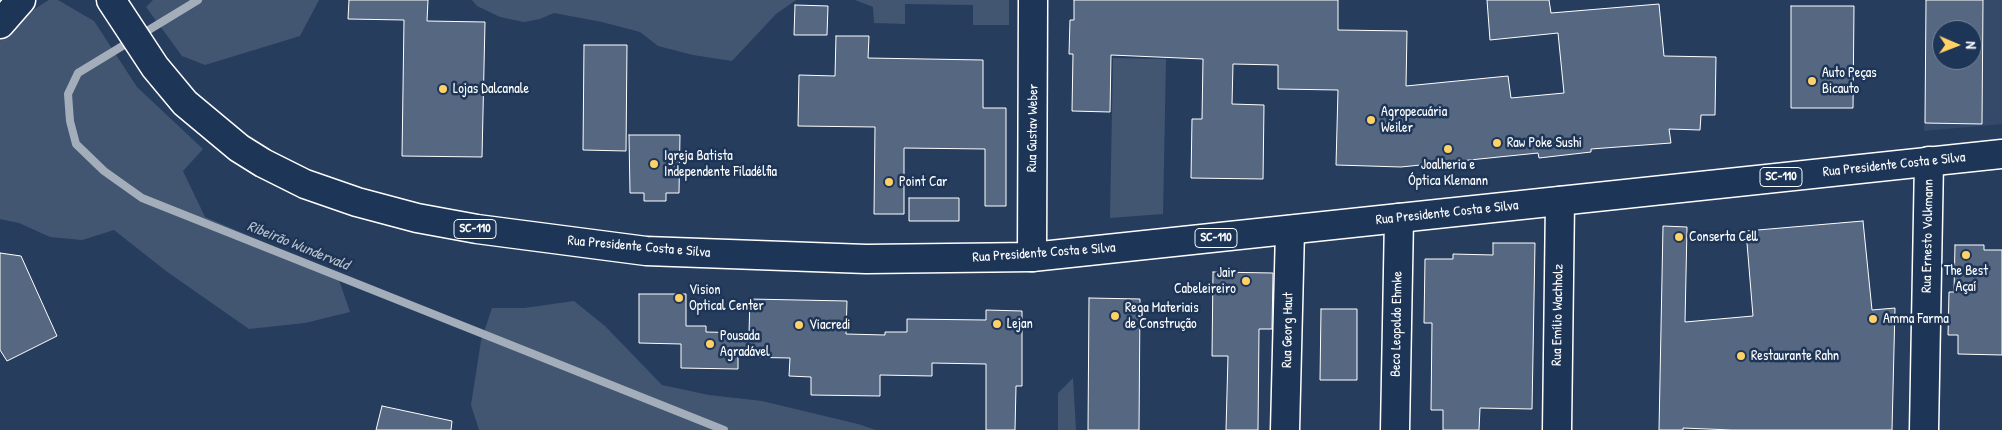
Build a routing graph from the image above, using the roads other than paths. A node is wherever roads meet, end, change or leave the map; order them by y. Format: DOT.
graph roads {
  1 [pos="21,0"];
  2 [pos="1033,0"];
  3 [pos="119,15"];
  4 [pos="0,24"];
  5 [pos="2002,154"];
  6 [pos="1929,162"];
  7 [pos="1560,200"];
  8 [pos="1400,218"];
  9 [pos="1290,230"];
  10 [pos="1032,257"];
  11 [pos="1285,430"];
  12 [pos="1395,430"];
  13 [pos="1557,430"];
  14 [pos="1924,430"];
  1 -- 4 [label="main road"];
  2 -- 10 [label="main road, Rua Gustav Weber"];
  3 -- 10 [label="main road, Rua Presidente Costa e Silva / SC-110"];
  5 -- 6 [label="main road, Rua Presidente Costa e Silva / SC-110"];
  6 -- 7 [label="main road, Rua Presidente Costa e Silva / SC-110"];
  6 -- 14 [label="main road, Rua Ernesto Volkmann"];
  7 -- 8 [label="main road, Rua Presidente Costa e Silva / SC-110"];
  7 -- 13 [label="main road, Rua Emílio Wachholz"];
  8 -- 9 [label="main road, Rua Presidente Costa e Silva / SC-110"];
  8 -- 12 [label="main road, Beco Leopoldo Ehmke"];
  9 -- 10 [label="main road, Rua Presidente Costa e Silva / SC-110"];
  9 -- 11 [label="main road, Rua Georg Haut"];
}
